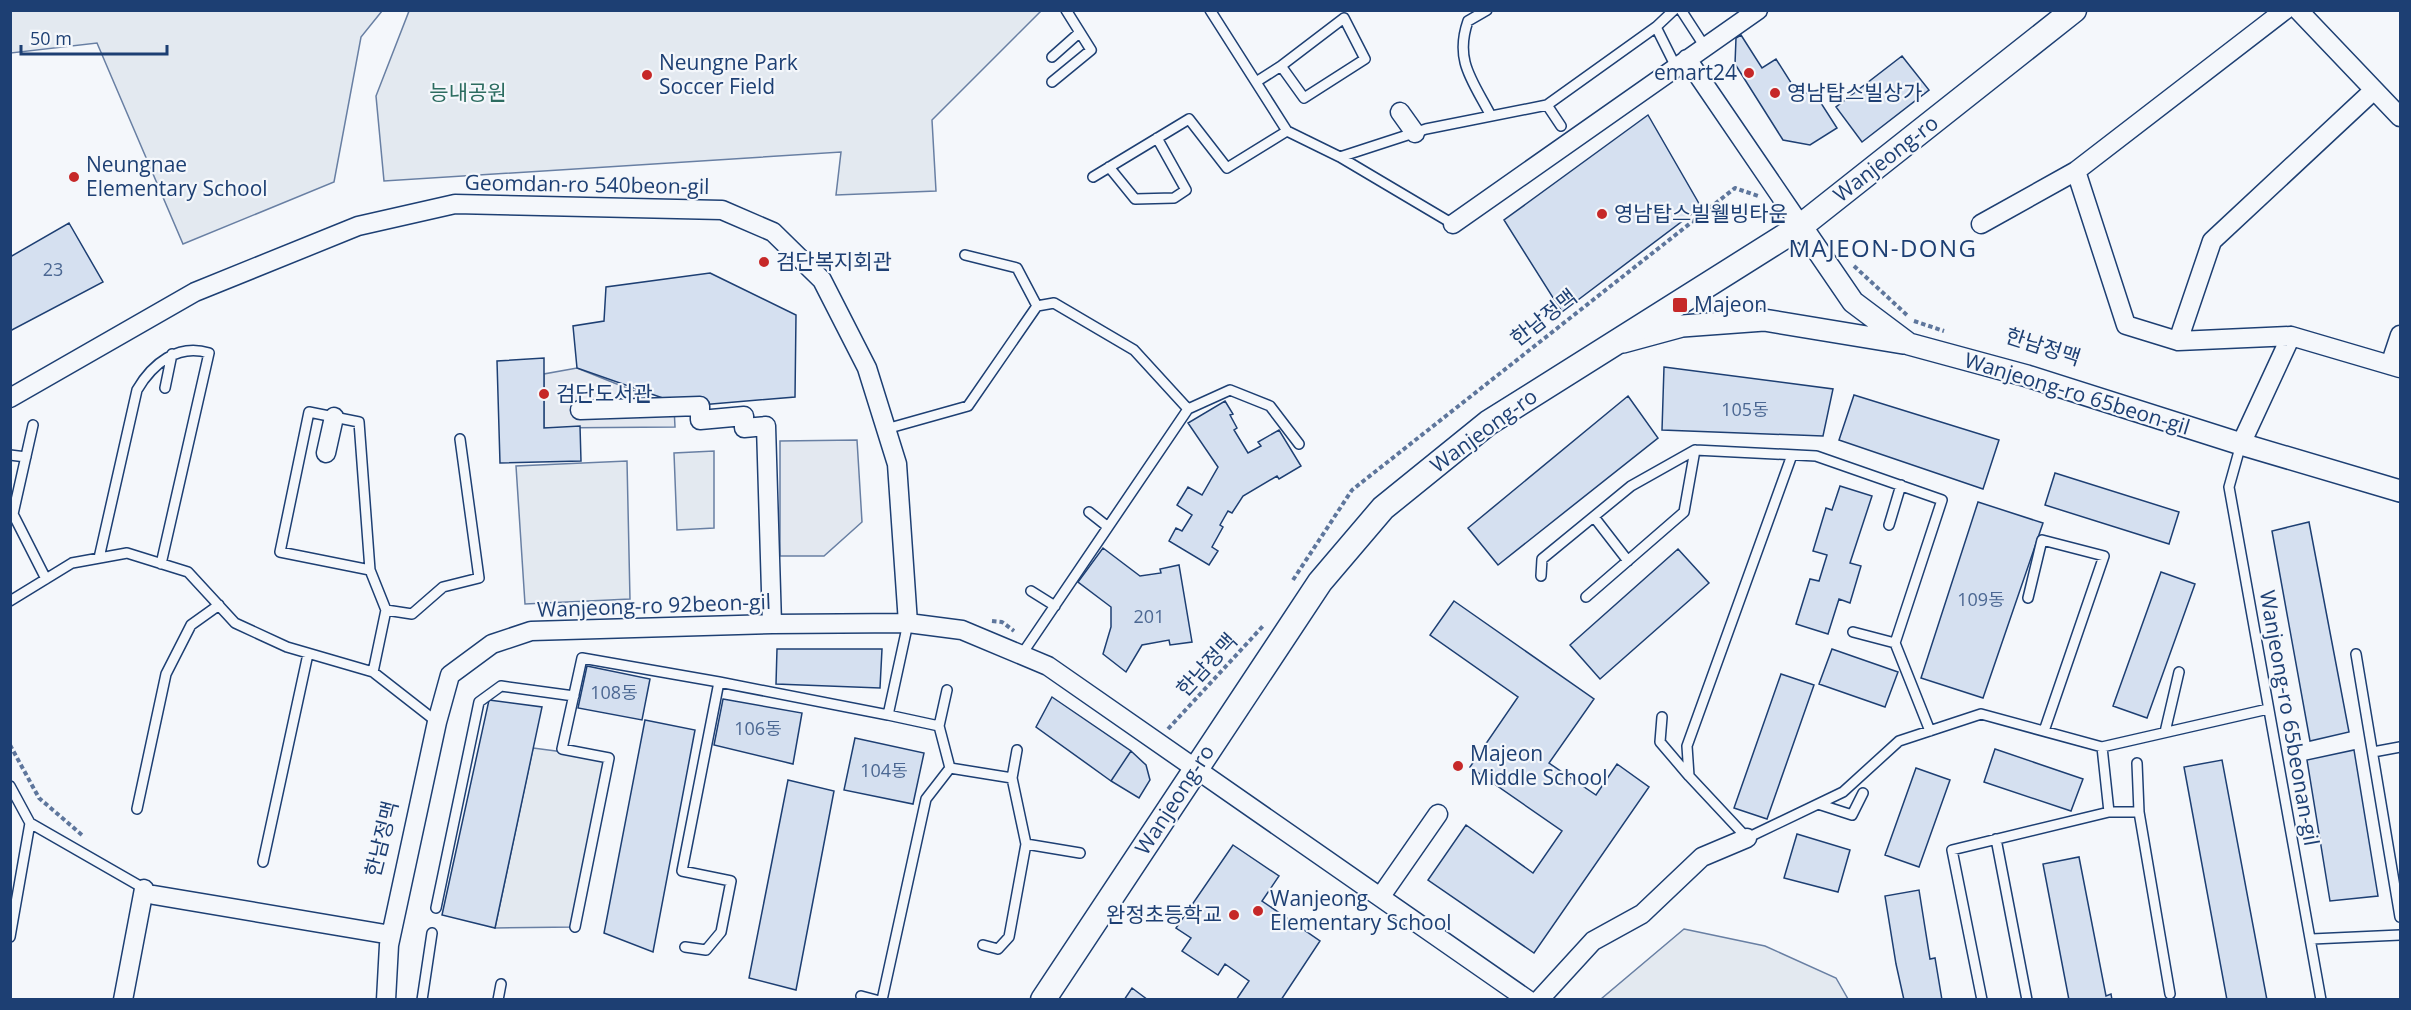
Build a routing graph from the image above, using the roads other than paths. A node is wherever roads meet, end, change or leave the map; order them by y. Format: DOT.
graph roads {
  1 [pos="1066,10"];
  2 [pos="1210,10"];
  3 [pos="1486,10"];
  4 [pos="1674,10"];
  5 [pos="1681,10"];
  6 [pos="1758,10"];
  7 [pos="2074,10"];
  8 [pos="2285,10"];
  9 [pos="2298,10"];
  10 [pos="1656,27"];
  11 [pos="1079,33"];
  12 [pos="1705,47"];
  13 [pos="1052,57"];
  14 [pos="1682,63"];
  15 [pos="1281,66"];
  16 [pos="1052,82"];
  17 [pos="1256,82"];
  18 [pos="2374,90"];
  19 [pos="1547,105"];
  20 [pos="1400,112"];
  21 [pos="1491,116"];
  22 [pos="2400,117"];
  23 [pos="1561,126"];
  24 [pos="1287,130"];
  25 [pos="1414,133"];
  26 [pos="1156,138"];
  27 [pos="1340,157"];
  28 [pos="1109,167"];
  29 [pos="2076,171"];
  30 [pos="1093,177"];
  31 [pos="1795,217"];
  32 [pos="1454,224"];
  33 [pos="1981,224"];
  34 [pos="964,255"];
  35 [pos="1037,306"];
  36 [pos="2400,335"];
  37 [pos="2291,336"];
  38 [pos="2178,341"];
  39 [pos="1910,344"];
  40 [pos="1612,345"];
  41 [pos="172,354"];
  42 [pos="2395,367"];
  43 [pos="165,388"];
  44 [pos="10,398"];
  45 [pos="1188,409"];
  46 [pos="580,410"];
  47 [pos="334,417"];
  48 [pos="33,425"];
  49 [pos="886,429"];
  50 [pos="460,439"];
  51 [pos="1299,444"];
  52 [pos="2241,444"];
  53 [pos="1695,450"];
  54 [pos="326,453"];
  55 [pos="10,455"];
  56 [pos="1792,455"];
  57 [pos="26,457"];
  58 [pos="1900,485"];
  59 [pos="2400,491"];
  60 [pos="1089,512"];
  61 [pos="11,514"];
  62 [pos="1594,517"];
  63 [pos="1889,525"];
  64 [pos="1108,526"];
  65 [pos="99,558"];
  66 [pos="1628,561"];
  67 [pos="161,564"];
  68 [pos="370,570"];
  69 [pos="1541,576"];
  70 [pos="46,579"];
  71 [pos="1031,591"];
  72 [pos="1586,597"];
  73 [pos="2028,598"];
  74 [pos="10,601"];
  75 [pos="219,605"];
  76 [pos="1055,606"];
  77 [pos="386,610"];
  78 [pos="908,623"];
  79 [pos="772,624"];
  80 [pos="1853,632"];
  81 [pos="1895,644"];
  82 [pos="1027,648"];
  83 [pos="308,654"];
  84 [pos="2356,654"];
  85 [pos="373,672"];
  86 [pos="2179,672"];
  87 [pos="719,682"];
  88 [pos="947,690"];
  89 [pos="574,696"];
  90 [pos="2268,709"];
  91 [pos="888,715"];
  92 [pos="1662,717"];
  93 [pos="436,722"];
  94 [pos="939,726"];
  95 [pos="1930,731"];
  96 [pos="2044,731"];
  97 [pos="2165,732"];
  98 [pos="2102,747"];
  99 [pos="2400,747"];
  100 [pos="1017,750"];
  101 [pos="2373,752"];
  102 [pos="2137,762"];
  103 [pos="1196,767"];
  104 [pos="950,768"];
  105 [pos="1689,776"];
  106 [pos="1012,778"];
  107 [pos="10,786"];
  108 [pos="1863,793"];
  109 [pos="1818,804"];
  110 [pos="136,809"];
  111 [pos="2109,812"];
  112 [pos="2139,812"];
  113 [pos="1438,814"];
  114 [pos="30,823"];
  115 [pos="1746,838"];
  116 [pos="1996,839"];
  117 [pos="1026,844"];
  118 [pos="1080,853"];
  119 [pos="263,862"];
  120 [pos="149,892"];
  121 [pos="1381,896"];
  122 [pos="436,908"];
  123 [pos="2400,917"];
  124 [pos="575,927"];
  125 [pos="432,933"];
  126 [pos="391,935"];
  127 [pos="2400,935"];
  128 [pos="10,937"];
  129 [pos="2312,939"];
  130 [pos="983,945"];
  131 [pos="685,947"];
  132 [pos="501,984"];
  133 [pos="2170,994"];
  134 [pos="861,996"];
  135 [pos="123,999"];
  136 [pos="386,999"];
  137 [pos="422,999"];
  138 [pos="498,999"];
  139 [pos="876,999"];
  140 [pos="882,999"];
  141 [pos="1043,999"];
  142 [pos="1528,999"];
  143 [pos="1539,999"];
  144 [pos="1982,999"];
  145 [pos="2027,999"];
  146 [pos="2320,999"];
  1 -- 11 [label="lane"];
  2 -- 17 [label="lane"];
  3 -- 21 [label="lane"];
  4 -- 10 [label="lane"];
  5 -- 12 [label="lane"];
  6 -- 12 [label="street"];
  7 -- 31 [label="main road, Wanjeong-ro"];
  8 -- 29 [label="street"];
  9 -- 18 [label="street"];
  10 -- 14 [label="lane"];
  10 -- 19 [label="lane"];
  11 -- 13 [label="lane"];
  11 -- 16 [label="lane"];
  12 -- 14 [label="street"];
  14 -- 31 [label="street"];
  14 -- 32 [label="street"];
  15 -- 15 [label="lane"];
  15 -- 17 [label="lane"];
  17 -- 24 [label="lane"];
  18 -- 22 [label="street"];
  18 -- 38 [label="street"];
  19 -- 21 [label="lane"];
  19 -- 23 [label="lane"];
  20 -- 25 [label="street"];
  21 -- 25 [label="lane"];
  24 -- 26 [label="lane"];
  24 -- 27 [label="lane"];
  25 -- 27 [label="lane"];
  26 -- 28 [label="lane"];
  26 -- 28 [label="lane"];
  27 -- 32 [label="lane"];
  28 -- 30 [label="lane"];
  29 -- 33 [label="street"];
  29 -- 38 [label="street"];
  31 -- 39 [label="street, Wanjeong-ro 65beon-gil"];
  31 -- 40 [label="main road, Wanjeong-ro"];
  34 -- 35 [label="lane"];
  35 -- 45 [label="lane"];
  35 -- 49 [label="lane"];
  36 -- 42 [label="street"];
  37 -- 38 [label="street"];
  37 -- 42 [label="street"];
  37 -- 52 [label="street"];
  39 -- 40 [label="street"];
  39 -- 52 [label="street, Wanjeong-ro 65beon-gil"];
  40 -- 103 [label="main road, Wanjeong-ro"];
  41 -- 43 [label="lane"];
  41 -- 65 [label="lane"];
  41 -- 67 [label="lane"];
  44 -- 49 [label="street, Geomdan-ro 540beon-gil"];
  45 -- 51 [label="lane"];
  45 -- 64 [label="lane"];
  46 -- 79 [label="street"];
  47 -- 54 [label="street"];
  47 -- 68 [label="lane"];
  47 -- 68 [label="lane"];
  48 -- 57 [label="lane"];
  49 -- 78 [label="street, Geomdan-ro 540beon-gil"];
  50 -- 77 [label="lane"];
  52 -- 59 [label="street, Wanjeong-ro 65beon-gil"];
  52 -- 90 [label="lane, Wanjeong-ro 65beonan-gil"];
  53 -- 56 [label="lane"];
  53 -- 62 [label="lane"];
  53 -- 66 [label="lane"];
  55 -- 57 [label="lane"];
  56 -- 58 [label="lane"];
  56 -- 105 [label="lane"];
  57 -- 61 [label="lane"];
  58 -- 63 [label="lane"];
  58 -- 81 [label="lane"];
  60 -- 64 [label="lane"];
  61 -- 70 [label="lane"];
  62 -- 66 [label="lane"];
  62 -- 69 [label="lane"];
  64 -- 76 [label="lane"];
  65 -- 67 [label="lane"];
  65 -- 70 [label="lane"];
  66 -- 72 [label="lane"];
  67 -- 75 [label="lane"];
  68 -- 77 [label="lane"];
  70 -- 74 [label="lane"];
  71 -- 76 [label="lane"];
  73 -- 96 [label="lane"];
  75 -- 83 [label="lane"];
  75 -- 110 [label="lane"];
  76 -- 82 [label="lane"];
  77 -- 85 [label="lane"];
  78 -- 79 [label="street, Wanjeong-ro 92beon-gil"];
  78 -- 82 [label="street, Wanjeong-ro 92beon-gil"];
  78 -- 91 [label="lane"];
  79 -- 93 [label="street, Wanjeong-ro 92beon-gil"];
  80 -- 81 [label="lane"];
  81 -- 95 [label="lane"];
  82 -- 103 [label="street, Wanjeong-ro 92beon-gil"];
  83 -- 85 [label="lane"];
  83 -- 119 [label="lane"];
  84 -- 101 [label="lane"];
  85 -- 93 [label="lane"];
  86 -- 97 [label="lane"];
  87 -- 89 [label="lane"];
  87 -- 91 [label="lane"];
  87 -- 131 [label="lane"];
  88 -- 94 [label="lane"];
  89 -- 122 [label="lane"];
  89 -- 124 [label="lane"];
  90 -- 97 [label="lane"];
  90 -- 129 [label="lane, Wanjeong-ro 65beonan-gil"];
  91 -- 94 [label="lane"];
  92 -- 105 [label="lane"];
  93 -- 126 [label="street, Wanjeong-ro 92beon-gil"];
  94 -- 104 [label="lane"];
  95 -- 96 [label="lane"];
  95 -- 109 [label="lane"];
  96 -- 98 [label="lane"];
  97 -- 98 [label="lane"];
  98 -- 111 [label="lane"];
  99 -- 101 [label="lane"];
  100 -- 106 [label="lane"];
  101 -- 123 [label="lane"];
  102 -- 112 [label="lane"];
  103 -- 121 [label="street, Wanjeong-ro 92beon-gil"];
  103 -- 141 [label="main road, Wanjeong-ro"];
  104 -- 106 [label="lane"];
  104 -- 140 [label="lane"];
  105 -- 115 [label="lane"];
  106 -- 117 [label="lane"];
  107 -- 114 [label="lane"];
  108 -- 109 [label="lane"];
  109 -- 115 [label="lane"];
  111 -- 112 [label="lane"];
  111 -- 116 [label="lane"];
  112 -- 133 [label="lane"];
  113 -- 121 [label="street"];
  114 -- 120 [label="lane"];
  114 -- 128 [label="lane"];
  115 -- 143 [label="street"];
  116 -- 144 [label="lane"];
  116 -- 145 [label="lane"];
  117 -- 118 [label="lane"];
  117 -- 130 [label="lane"];
  120 -- 126 [label="street"];
  120 -- 135 [label="street"];
  121 -- 142 [label="street, Wanjeong-ro 92beon-gil"];
  125 -- 137 [label="lane"];
  126 -- 136 [label="street, Wanjeong-ro 92beon-gil"];
  127 -- 129 [label="lane"];
  129 -- 146 [label="lane, Wanjeong-ro 65beonan-gil"];
  132 -- 138 [label="lane"];
  134 -- 139 [label="lane"];
}
